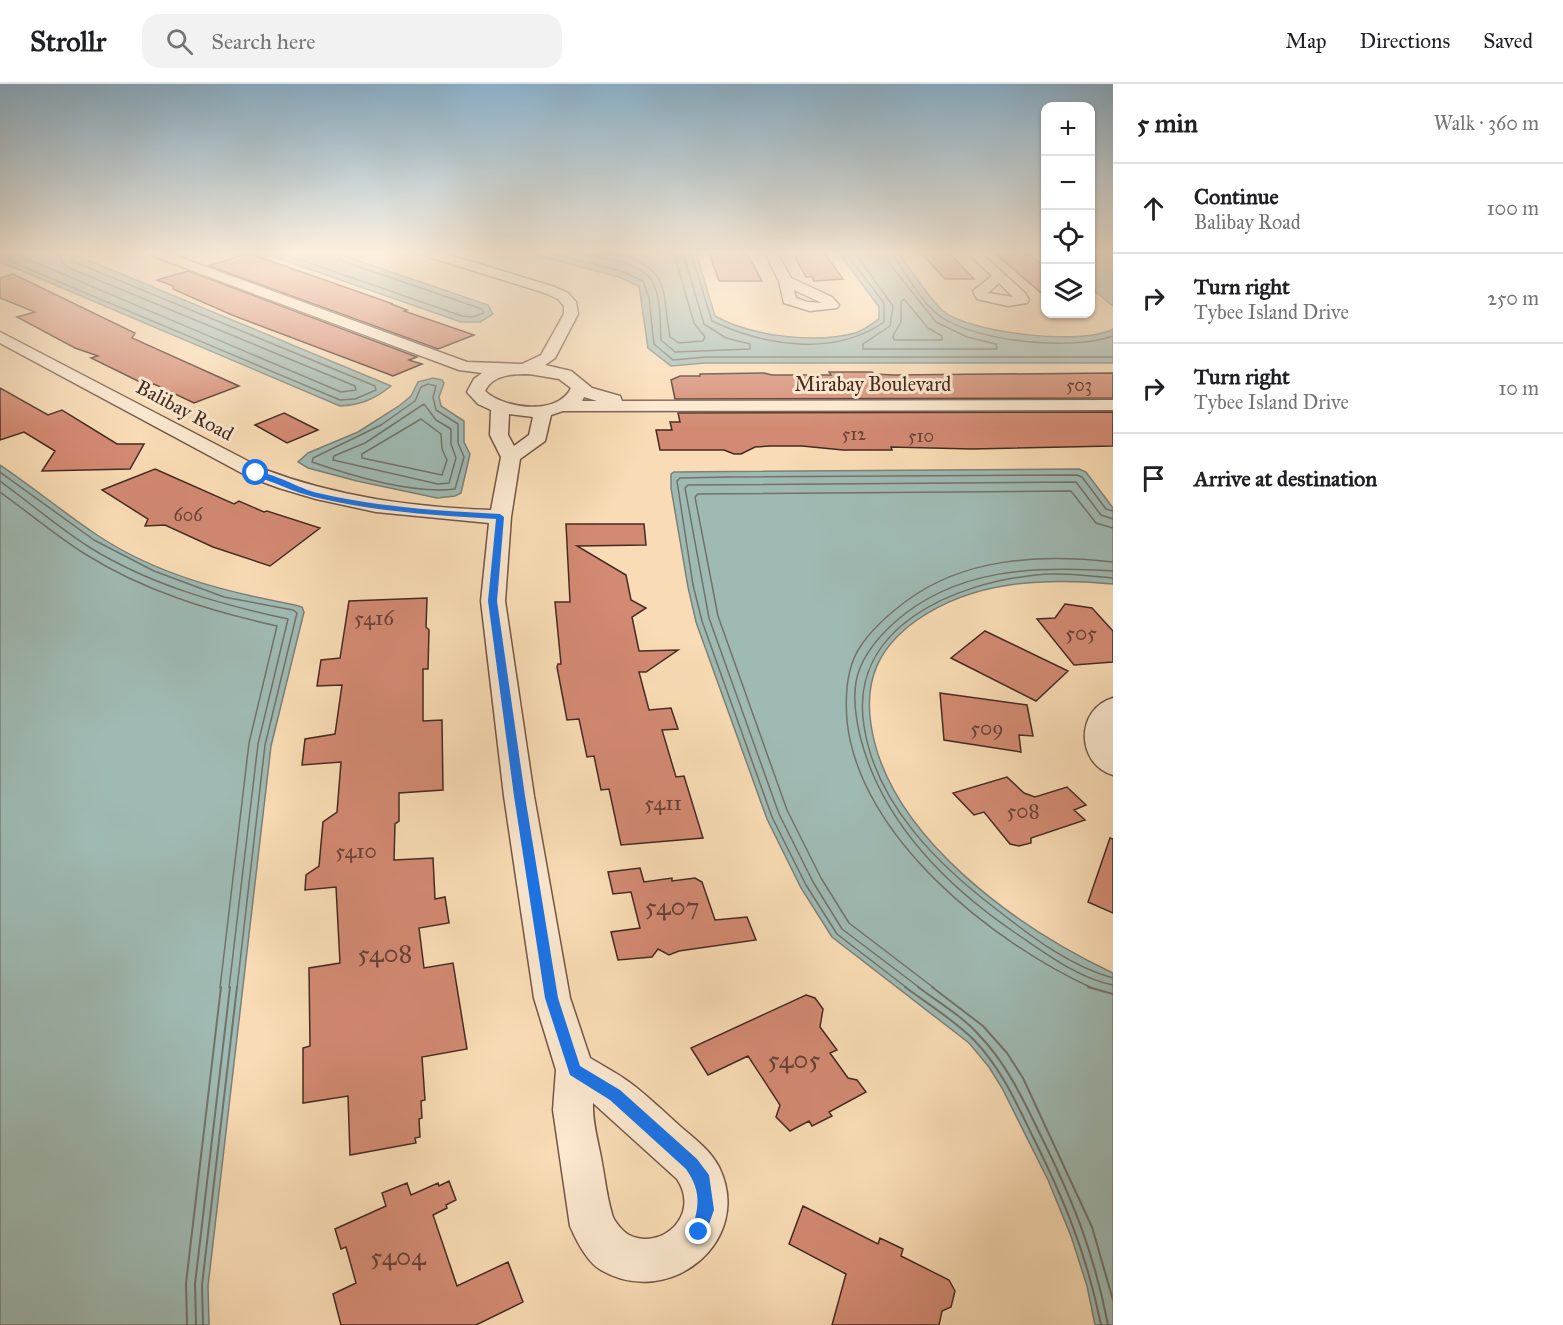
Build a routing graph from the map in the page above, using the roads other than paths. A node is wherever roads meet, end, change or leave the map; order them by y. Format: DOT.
graph roads {
  1 [pos="313,311"];
  2 [pos="571,311"];
  3 [pos="0,337"];
  4 [pos="550,364"];
  5 [pos="465,367"];
  6 [pos="518,369"];
  7 [pos="477,386"];
  8 [pos="580,387"];
  9 [pos="1113,405"];
  10 [pos="633,407"];
  11 [pos="500,408"];
  12 [pos="552,408"];
  13 [pos="506,448"];
  14 [pos="500,517"];
  15 [pos="1113,707"];
  16 [pos="1113,765"];
  17 [pos="574,1070"];
  1 -- 5 [label="street, Mirabay Boulevard"];
  2 -- 4 [label="street"];
  3 -- 14 [label="street, Balibay Road"];
  4 -- 6 [label="street, Mirabay Boulevard"];
  4 -- 8 [label="street, Mirabay Boulevard"];
  5 -- 6 [label="street, Mirabay Boulevard"];
  5 -- 7 [label="street"];
  6 -- 7 [label="street, Mirabay Boulevard"];
  7 -- 11 [label="street"];
  8 -- 10 [label="street, Mirabay Boulevard"];
  8 -- 12 [label="street"];
  9 -- 10 [label="street, Mirabay Boulevard"];
  10 -- 12 [label="street, Mirabay Boulevard"];
  11 -- 12 [label="street, Mirabay Boulevard"];
  11 -- 13 [label="street"];
  12 -- 13 [label="street"];
  13 -- 14 [label="street"];
  14 -- 17 [label="street"];
  15 -- 16 [label="street"];
}
